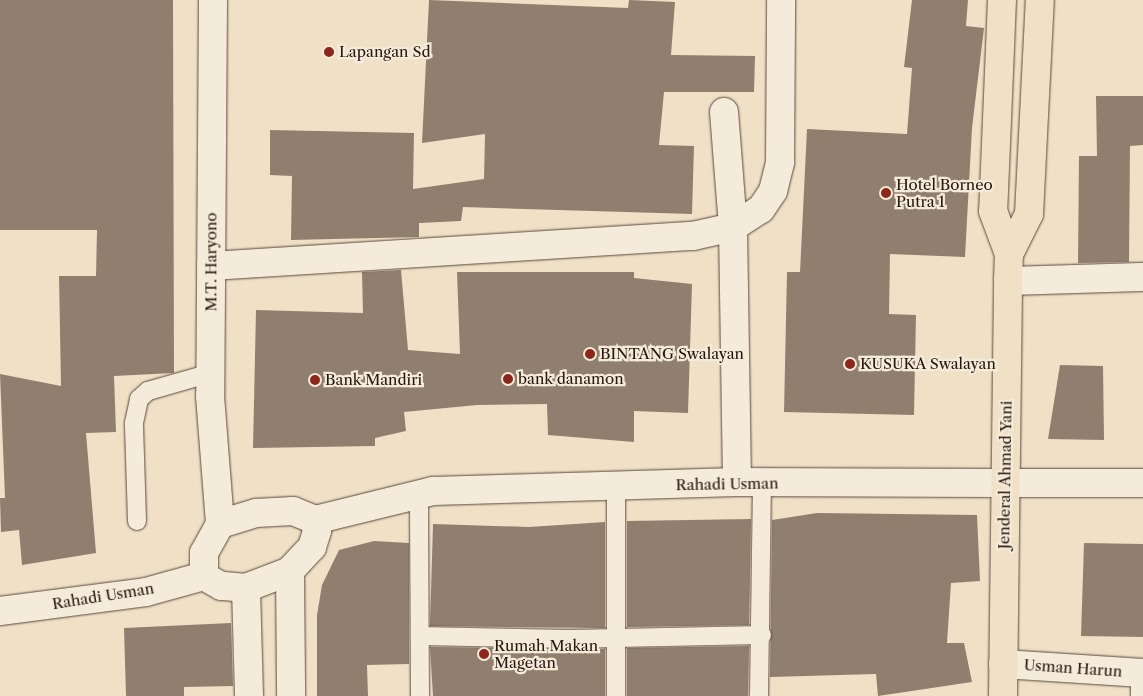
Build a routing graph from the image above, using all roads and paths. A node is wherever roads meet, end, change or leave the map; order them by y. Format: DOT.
graph roads {
  1 [pos="213,0"];
  2 [pos="780,0"];
  3 [pos="1002,0"];
  4 [pos="1040,0"];
  5 [pos="724,112"];
  6 [pos="733,227"];
  7 [pos="211,266"];
  8 [pos="1009,268"];
  9 [pos="1143,276"];
  10 [pos="210,373"];
  11 [pos="749,482"];
  12 [pos="1005,483"];
  13 [pos="1143,483"];
  14 [pos="616,487"];
  15 [pos="411,494"];
  16 [pos="315,520"];
  17 [pos="137,521"];
  18 [pos="220,524"];
  19 [pos="290,571"];
  20 [pos="204,576"];
  21 [pos="246,588"];
  22 [pos="0,611"];
  23 [pos="762,635"];
  24 [pos="420,636"];
  25 [pos="616,637"];
  26 [pos="1004,664"];
  27 [pos="1141,681"];
  28 [pos="249,696"];
  29 [pos="291,696"];
  30 [pos="420,696"];
  31 [pos="616,696"];
  32 [pos="759,696"];
  33 [pos="1003,696"];
  1 -- 7 [label="street, M.T. Haryono"];
  2 -- 6 [label="street"];
  3 -- 8 [label="highway, Jenderal Ahmad Yani"];
  4 -- 8 [label="highway, Jenderal Ahmad Yani"];
  5 -- 6 [label="street"];
  6 -- 7 [label="street"];
  6 -- 11 [label="street"];
  7 -- 10 [label="street, M.T. Haryono"];
  8 -- 9 [label="street"];
  8 -- 12 [label="highway, Jenderal Ahmad Yani"];
  10 -- 17 [label="lane"];
  10 -- 18 [label="street, M.T. Haryono"];
  11 -- 12 [label="street, Rahadi Usman"];
  11 -- 14 [label="street, Rahadi Usman"];
  11 -- 23 [label="lane"];
  12 -- 13 [label="street, Rahadi Usman"];
  12 -- 26 [label="highway, Jenderal Ahmad Yani"];
  14 -- 15 [label="street, Rahadi Usman"];
  14 -- 25 [label="lane"];
  15 -- 16 [label="street, Rahadi Usman"];
  15 -- 24 [label="lane"];
  16 -- 18 [label="street"];
  16 -- 19 [label="street"];
  18 -- 20 [label="street"];
  19 -- 21 [label="street"];
  19 -- 29 [label="street"];
  20 -- 21 [label="street"];
  20 -- 22 [label="street, Rahadi Usman"];
  21 -- 28 [label="street"];
  23 -- 25 [label="lane"];
  23 -- 32 [label="lane"];
  24 -- 25 [label="lane"];
  24 -- 30 [label="lane"];
  25 -- 31 [label="lane"];
  26 -- 27 [label="street, Usman Harun"];
  26 -- 33 [label="highway, Jenderal Ahmad Yani"];
}
